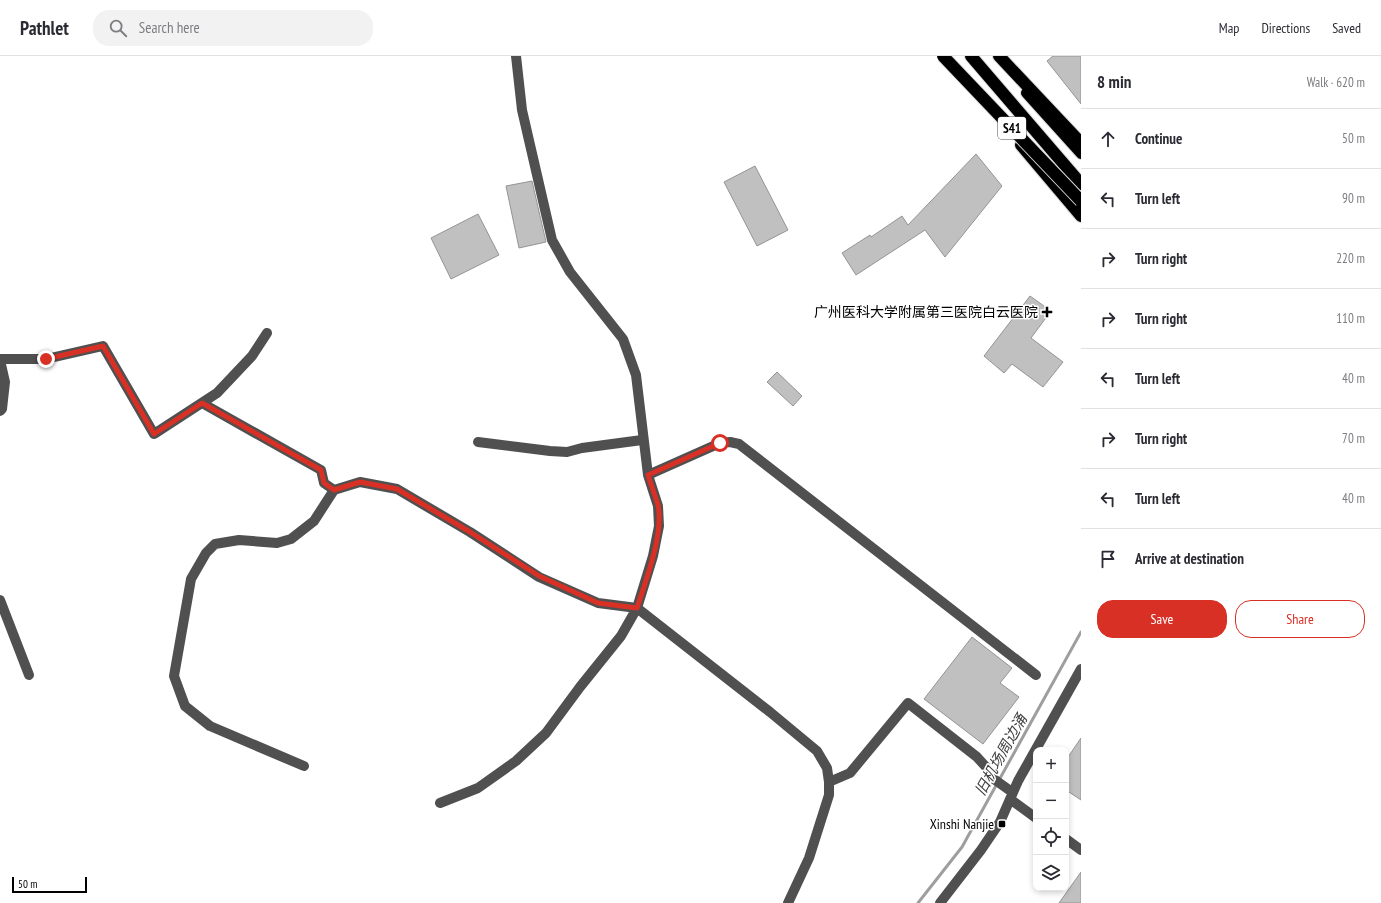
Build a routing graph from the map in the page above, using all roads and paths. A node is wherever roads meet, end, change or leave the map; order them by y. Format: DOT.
graph roads {
  1 [pos="516,56"];
  2 [pos="943,56"];
  3 [pos="948,56"];
  4 [pos="972,56"];
  5 [pos="993,56"];
  6 [pos="1000,56"];
  7 [pos="1081,143"];
  8 [pos="1081,154"];
  9 [pos="1081,171"];
  10 [pos="1081,184"];
  11 [pos="1081,201"];
  12 [pos="1081,216"];
  13 [pos="267,333"];
  14 [pos="0,360"];
  15 [pos="202,403"];
  16 [pos="0,411"];
  17 [pos="642,440"];
  18 [pos="478,442"];
  19 [pos="648,475"];
  20 [pos="334,490"];
  21 [pos="0,600"];
  22 [pos="637,608"];
  23 [pos="1081,669"];
  24 [pos="29,675"];
  25 [pos="1036,675"];
  26 [pos="304,766"];
  27 [pos="830,782"];
  28 [pos="1009,793"];
  29 [pos="440,803"];
  30 [pos="1033,815"];
  31 [pos="1069,841"];
  32 [pos="1081,850"];
  33 [pos="944,901"];
  34 [pos="788,903"];
  1 -- 17 [label="street"];
  2 -- 11 [label="highway, S41, bridge"];
  3 -- 12 [label="highway"];
  4 -- 9 [label="highway, S41"];
  4 -- 10 [label="highway"];
  5 -- 8 [label="main road"];
  6 -- 7 [label="highway"];
  13 -- 15 [label="street"];
  14 -- 15 [label="street"];
  14 -- 16 [label="street"];
  15 -- 20 [label="street"];
  17 -- 18 [label="street"];
  17 -- 19 [label="street"];
  19 -- 22 [label="street"];
  19 -- 25 [label="street"];
  20 -- 22 [label="street"];
  20 -- 26 [label="street"];
  21 -- 24 [label="street"];
  22 -- 27 [label="street"];
  22 -- 29 [label="street"];
  23 -- 28 [label="street"];
  27 -- 28 [label="street"];
  27 -- 34 [label="street"];
  28 -- 30 [label="street"];
  28 -- 33 [label="street"];
  31 -- 32 [label="street"];
}
